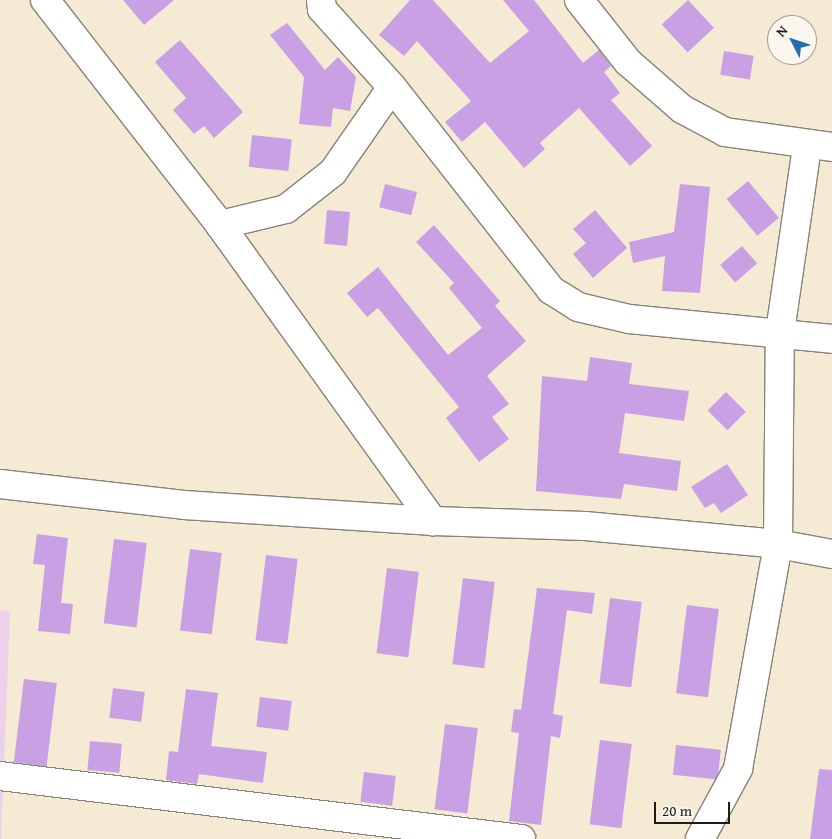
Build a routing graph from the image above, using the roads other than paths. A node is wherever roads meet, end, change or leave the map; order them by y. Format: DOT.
graph roads {
  1 [pos="45,0"];
  2 [pos="320,0"];
  3 [pos="579,0"];
  4 [pos="392,87"];
  5 [pos="819,147"];
  6 [pos="220,225"];
  7 [pos="780,332"];
  8 [pos="832,339"];
  9 [pos="0,484"];
  10 [pos="433,521"];
  11 [pos="778,544"];
  12 [pos="832,554"];
  13 [pos="0,776"];
  14 [pos="521,839"];
  15 [pos="700,839"];
  1 -- 6 [label="street"];
  2 -- 4 [label="street"];
  3 -- 5 [label="street"];
  4 -- 6 [label="street"];
  4 -- 7 [label="street"];
  5 -- 7 [label="street"];
  6 -- 10 [label="street"];
  7 -- 8 [label="street"];
  7 -- 11 [label="street"];
  9 -- 10 [label="street"];
  10 -- 11 [label="street"];
  11 -- 12 [label="street"];
  11 -- 15 [label="street"];
  13 -- 14 [label="street"];
}
